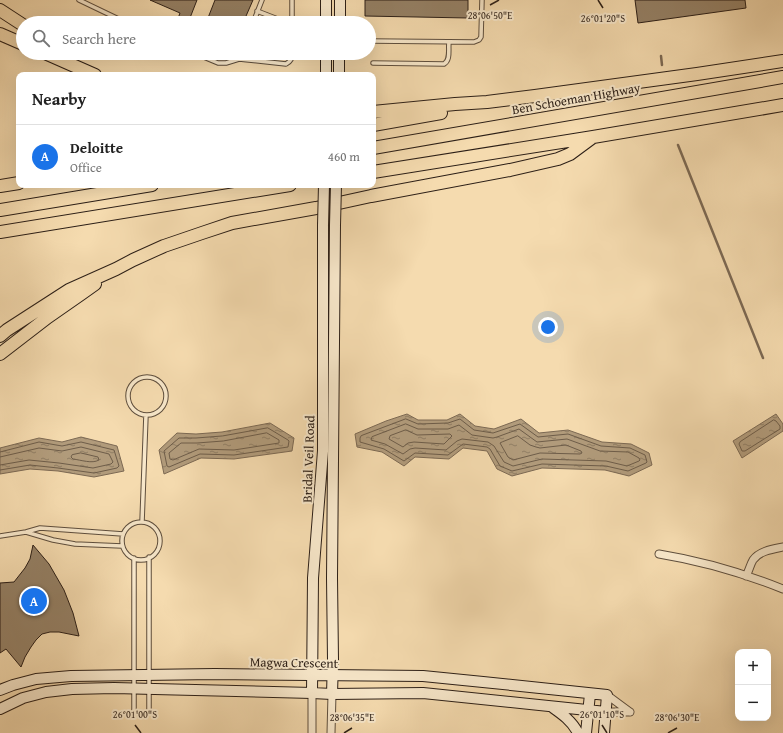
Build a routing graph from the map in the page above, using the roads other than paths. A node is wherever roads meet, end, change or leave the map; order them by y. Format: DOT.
graph roads {
  1 [pos="79,0"];
  2 [pos="262,0"];
  3 [pos="292,0"];
  4 [pos="326,0"];
  5 [pos="340,0"];
  6 [pos="482,0"];
  7 [pos="0,10"];
  8 [pos="257,11"];
  9 [pos="112,16"];
  10 [pos="255,16"];
  11 [pos="270,16"];
  12 [pos="292,16"];
  13 [pos="326,16"];
  14 [pos="340,16"];
  15 [pos="16,20"];
  16 [pos="0,34"];
  17 [pos="16,41"];
  18 [pos="376,41"];
  19 [pos="449,42"];
  20 [pos="61,60"];
  21 [pos="72,60"];
  22 [pos="211,60"];
  23 [pos="234,60"];
  24 [pos="255,60"];
  25 [pos="291,60"];
  26 [pos="326,60"];
  27 [pos="339,60"];
  28 [pos="783,61"];
  29 [pos="373,63"];
  30 [pos="88,72"];
  31 [pos="94,72"];
  32 [pos="326,72"];
  33 [pos="339,72"];
  34 [pos="783,77"];
  35 [pos="535,96"];
  36 [pos="783,105"];
  37 [pos="376,112"];
  38 [pos="376,124"];
  39 [pos="593,137"];
  40 [pos="376,147"];
  41 [pos="376,172"];
  42 [pos="16,183"];
  43 [pos="0,186"];
  44 [pos="134,188"];
  45 [pos="271,188"];
  46 [pos="324,188"];
  47 [pos="336,188"];
  48 [pos="0,210"];
  49 [pos="0,232"];
  50 [pos="116,269"];
  51 [pos="0,336"];
  52 [pos="0,354"];
  53 [pos="146,415"];
  54 [pos="142,522"];
  55 [pos="26,532"];
  56 [pos="123,534"];
  57 [pos="0,536"];
  58 [pos="122,546"];
  59 [pos="783,547"];
  60 [pos="659,554"];
  61 [pos="149,557"];
  62 [pos="134,558"];
  63 [pos="746,576"];
  64 [pos="783,589"];
  65 [pos="134,675"];
  66 [pos="149,675"];
  67 [pos="311,675"];
  68 [pos="332,676"];
  69 [pos="134,689"];
  70 [pos="149,689"];
  71 [pos="0,690"];
  72 [pos="312,693"];
  73 [pos="332,694"];
  74 [pos="590,694"];
  75 [pos="607,696"];
  76 [pos="551,706"];
  77 [pos="0,709"];
  78 [pos="588,710"];
  79 [pos="134,712"];
  80 [pos="149,712"];
  81 [pos="606,712"];
  82 [pos="312,733"];
  83 [pos="331,733"];
  84 [pos="578,733"];
  85 [pos="586,733"];
  86 [pos="604,733"];
  1 -- 9 [label="lane"];
  2 -- 8 [label="lane"];
  3 -- 12 [label="lane"];
  4 -- 13 [label="street"];
  5 -- 14 [label="street"];
  6 -- 19 [label="lane"];
  7 -- 15 [label="highway"];
  8 -- 10 [label="lane"];
  8 -- 11 [label="lane"];
  16 -- 17 [label="highway"];
  18 -- 19 [label="lane"];
  19 -- 29 [label="lane"];
  20 -- 30 [label="highway"];
  21 -- 31 [label="highway"];
  22 -- 23 [label="lane"];
  24 -- 25 [label="lane"];
  26 -- 32 [label="street"];
  27 -- 33 [label="street"];
  28 -- 35 [label="highway"];
  34 -- 40 [label="highway, Ben Schoeman Highway"];
  35 -- 37 [label="highway"];
  35 -- 38 [label="highway"];
  36 -- 39 [label="highway"];
  39 -- 41 [label="highway"];
  39 -- 50 [label="highway"];
  42 -- 43 [label="highway"];
  44 -- 48 [label="highway"];
  45 -- 49 [label="highway"];
  46 -- 67 [label="street, Bridal Veil Road, bridge"];
  47 -- 68 [label="street, Bridal Veil Road, bridge"];
  50 -- 51 [label="highway"];
  50 -- 52 [label="highway"];
  53 -- 53 [label="lane"];
  53 -- 54 [label="lane"];
  54 -- 56 [label="lane"];
  54 -- 61 [label="lane"];
  55 -- 56 [label="lane"];
  55 -- 57 [label="lane"];
  55 -- 58 [label="lane"];
  56 -- 58 [label="lane"];
  58 -- 62 [label="lane"];
  59 -- 63 [label="street"];
  60 -- 63 [label="street"];
  61 -- 62 [label="lane"];
  61 -- 66 [label="lane"];
  62 -- 65 [label="lane"];
  63 -- 64 [label="street"];
  65 -- 66 [label="street, Magwa Crescent"];
  65 -- 69 [label="lane"];
  65 -- 71 [label="street, Magwa Crescent"];
  66 -- 67 [label="street, Magwa Crescent"];
  66 -- 70 [label="lane"];
  67 -- 68 [label="street, Magwa Crescent"];
  67 -- 72 [label="street, Bridal Veil Road"];
  68 -- 73 [label="street, Bridal Veil Road"];
  68 -- 74 [label="street, Magwa Crescent"];
  69 -- 70 [label="street"];
  69 -- 77 [label="street"];
  69 -- 79 [label="lane"];
  70 -- 72 [label="street"];
  70 -- 80 [label="lane"];
  72 -- 73 [label="street"];
  72 -- 82 [label="street, Bridal Veil Road"];
  73 -- 76 [label="street"];
  73 -- 83 [label="street, Bridal Veil Road"];
  74 -- 75 [label="street, Magwa Crescent"];
  74 -- 78 [label="street"];
  75 -- 81 [label="street"];
  75 -- 81 [label="street"];
  76 -- 78 [label="street"];
  76 -- 84 [label="street"];
  78 -- 81 [label="street"];
  78 -- 85 [label="street"];
  81 -- 86 [label="street"];
}
